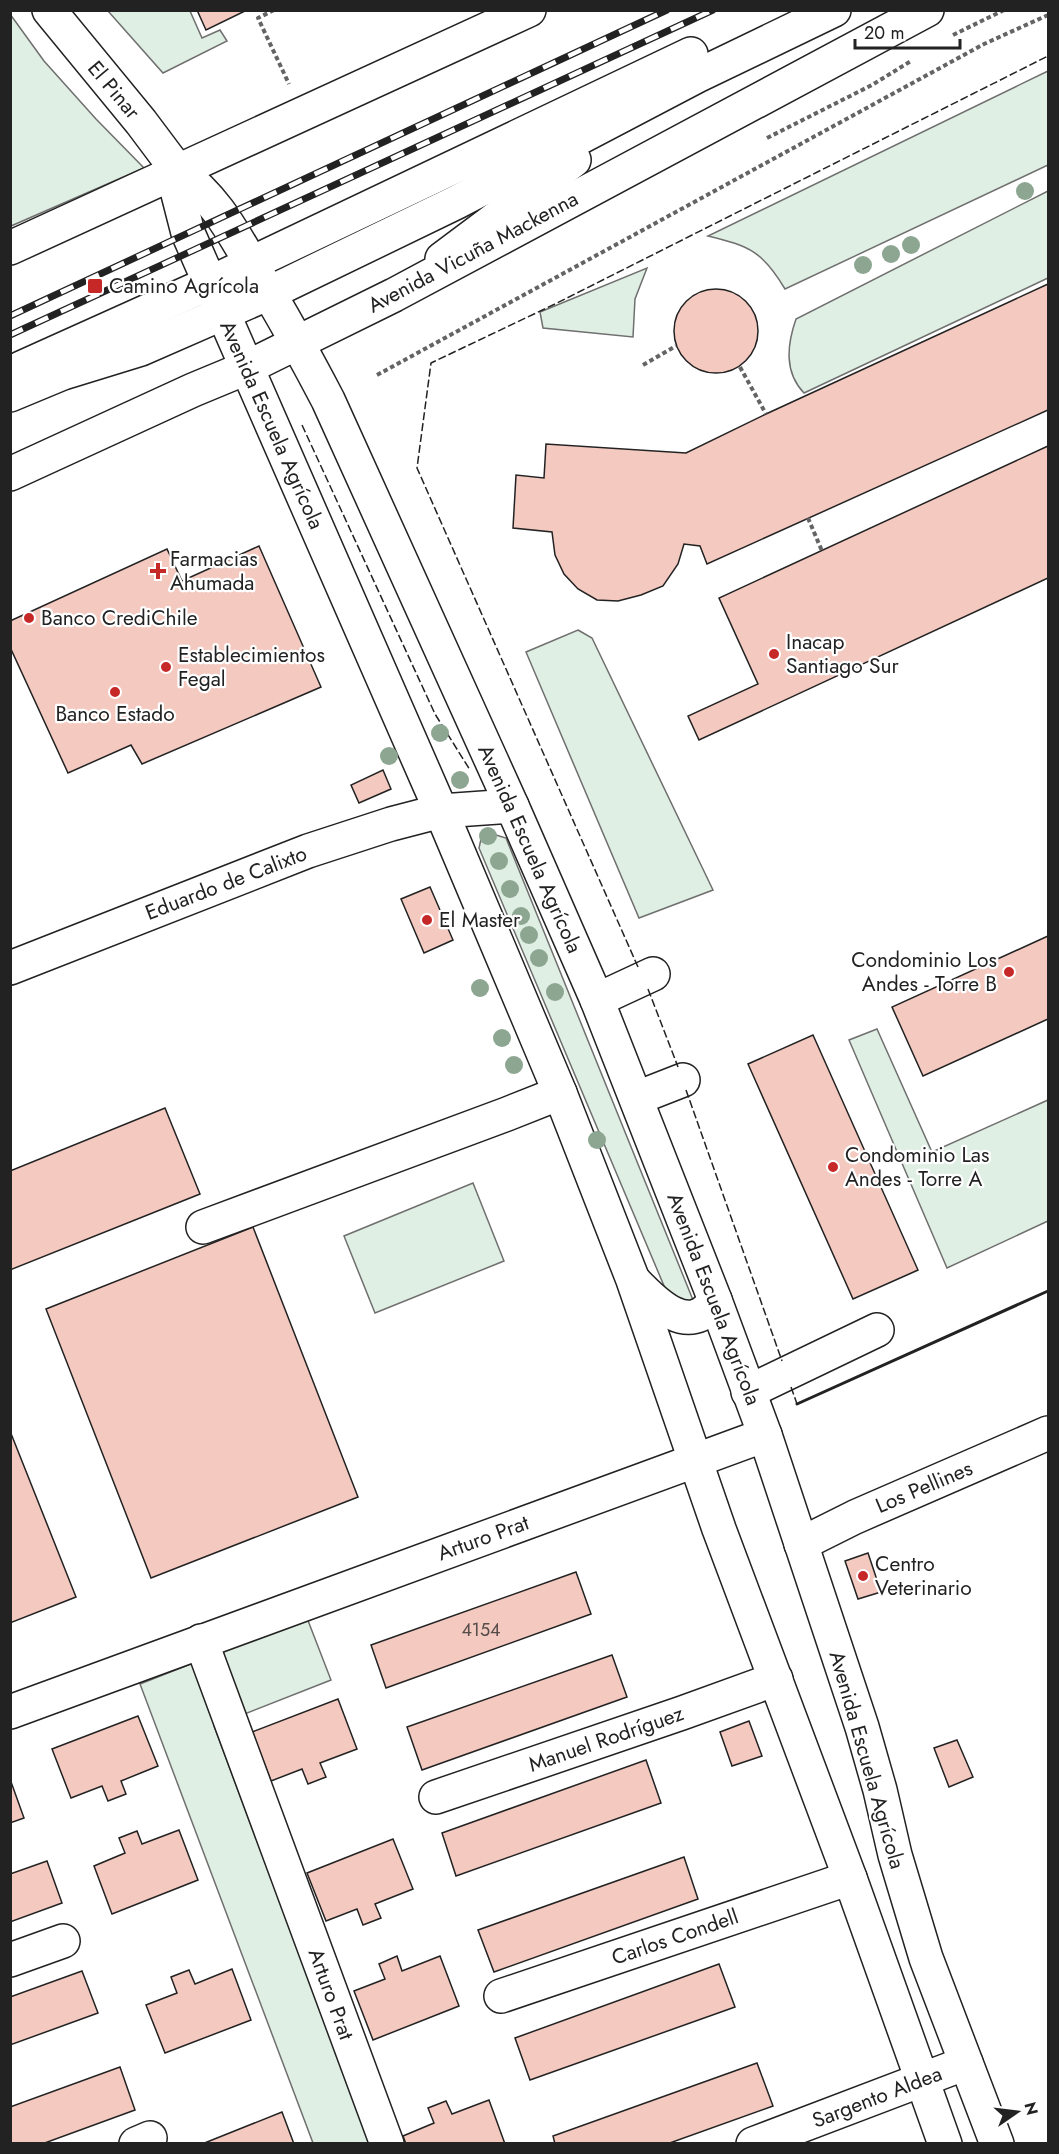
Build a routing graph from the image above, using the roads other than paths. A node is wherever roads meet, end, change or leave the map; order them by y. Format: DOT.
graph roads {
  1 [pos="49,10"];
  2 [pos="529,10"];
  3 [pos="782,10"];
  4 [pos="834,10"];
  5 [pos="927,10"];
  6 [pos="697,76"];
  7 [pos="177,170"];
  8 [pos="10,248"];
  9 [pos="251,263"];
  10 [pos="210,283"];
  11 [pos="269,293"];
  12 [pos="394,295"];
  13 [pos="223,314"];
  14 [pos="298,342"];
  15 [pos="246,368"];
  16 [pos="10,373"];
  17 [pos="10,395"];
  18 [pos="10,474"];
  19 [pos="512,806"];
  20 [pos="441,811"];
  21 [pos="12,963"];
  22 [pos="653,974"];
  23 [pos="597,1000"];
  24 [pos="683,1080"];
  25 [pos="560,1093"];
  26 [pos="637,1098"];
  27 [pos="203,1227"];
  28 [pos="633,1280"];
  29 [pos="715,1300"];
  30 [pos="877,1330"];
  31 [pos="748,1392"];
  32 [pos="1048,1433"];
  33 [pos="765,1435"];
  34 [pos="695,1460"];
  35 [pos="801,1544"];
  36 [pos="201,1641"];
  37 [pos="776,1679"];
  38 [pos="10,1712"];
  39 [pos="436,1797"];
  40 [pos="850,1878"];
  41 [pos="63,1941"];
  42 [pos="10,1960"];
  43 [pos="501,1996"];
  44 [pos="966,2063"];
  45 [pos="921,2079"];
  46 [pos="387,2144"];
  47 [pos="753,2144"];
  48 [pos="945,2144"];
  49 [pos="997,2144"];
  1 -- 7 [label="main road, El Pinar"];
  2 -- 7 [label="main road"];
  3 -- 9 [label="main road"];
  4 -- 6 [label="main road"];
  5 -- 12 [label="main road, Avenida Vicuña Mackenna"];
  6 -- 11 [label="main road"];
  6 -- 12 [label="main road"];
  7 -- 8 [label="main road"];
  7 -- 9 [label="main road, Avenida Escuela Agrícola"];
  7 -- 10 [label="main road, Avenida Escuela Agrícola"];
  9 -- 10 [label="main road"];
  9 -- 11 [label="main road, Avenida Escuela Agrícola"];
  10 -- 13 [label="main road, Avenida Escuela Agrícola"];
  10 -- 16 [label="main road"];
  11 -- 13 [label="main road"];
  11 -- 14 [label="main road, Avenida Escuela Agrícola"];
  12 -- 14 [label="main road, Avenida Vicuña Mackenna"];
  13 -- 15 [label="main road, Avenida Escuela Agrícola"];
  13 -- 17 [label="main road"];
  14 -- 15 [label="main road, Avenida Vicuña Mackenna"];
  14 -- 19 [label="main road, Avenida Escuela Agrícola"];
  15 -- 18 [label="main road, Avenida Vicuña Mackenna"];
  15 -- 20 [label="main road, Avenida Escuela Agrícola"];
  19 -- 20 [label="main road, Eduardo de Calixto"];
  19 -- 23 [label="main road, Avenida Escuela Agrícola"];
  20 -- 21 [label="main road, Eduardo de Calixto"];
  20 -- 25 [label="main road, Avenida Escuela Agrícola"];
  22 -- 23 [label="main road"];
  23 -- 26 [label="main road, Avenida Escuela Agrícola"];
  24 -- 26 [label="main road"];
  25 -- 27 [label="main road"];
  25 -- 28 [label="main road, Avenida Escuela Agrícola"];
  26 -- 29 [label="main road, Avenida Escuela Agrícola"];
  28 -- 29 [label="main road"];
  28 -- 34 [label="main road, Avenida Escuela Agrícola"];
  29 -- 31 [label="main road, Avenida Escuela Agrícola"];
  30 -- 31 [label="main road"];
  31 -- 33 [label="main road, Avenida Escuela Agrícola"];
  32 -- 35 [label="main road, Los Pellines"];
  33 -- 34 [label="main road, Arturo Prat"];
  33 -- 35 [label="main road, Avenida Escuela Agrícola"];
  34 -- 36 [label="main road, Arturo Prat"];
  34 -- 37 [label="main road, Avenida Escuela Agrícola"];
  35 -- 44 [label="main road, Avenida Escuela Agrícola"];
  36 -- 38 [label="main road, Arturo Prat"];
  36 -- 46 [label="main road, Arturo Prat"];
  37 -- 39 [label="main road, Manuel Rodríguez"];
  37 -- 40 [label="main road, Avenida Escuela Agrícola"];
  40 -- 43 [label="main road, Carlos Condell"];
  40 -- 45 [label="main road, Avenida Escuela Agrícola"];
  41 -- 42 [label="main road"];
  44 -- 45 [label="main road, Sargento Aldea"];
  44 -- 49 [label="main road, Avenida Escuela Agrícola"];
  45 -- 47 [label="main road, Sargento Aldea"];
  45 -- 48 [label="main road, Avenida Escuela Agrícola"];
}
